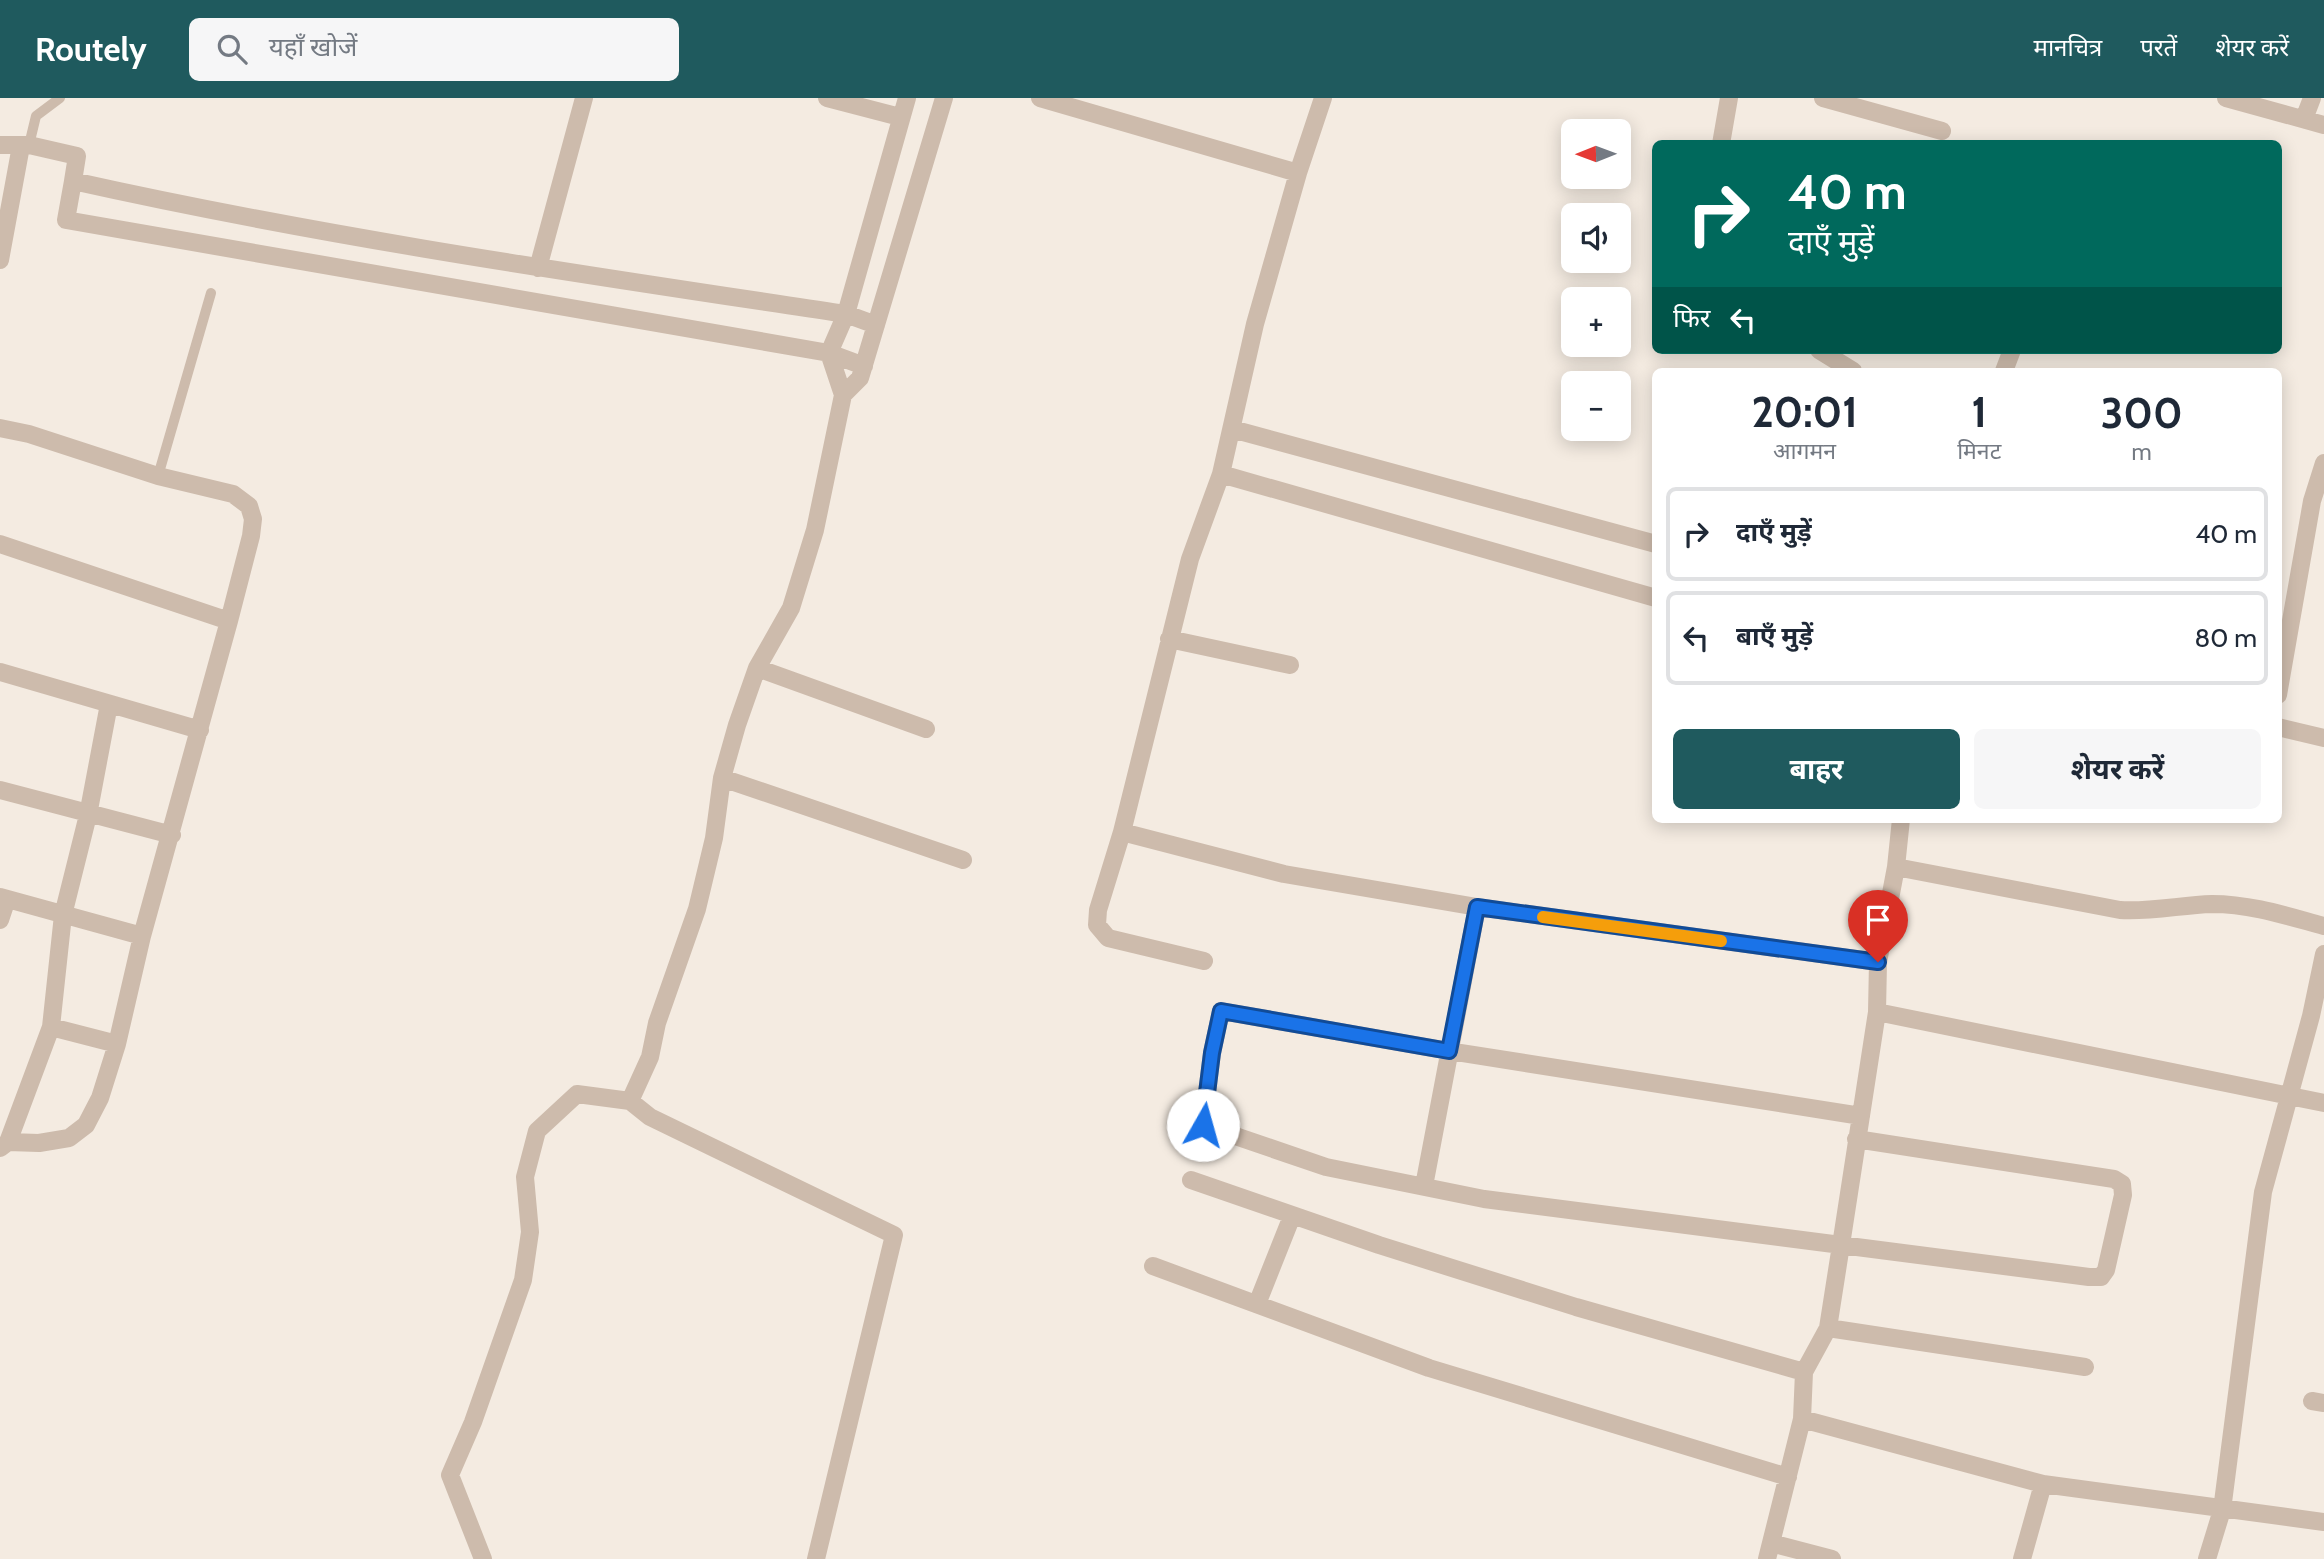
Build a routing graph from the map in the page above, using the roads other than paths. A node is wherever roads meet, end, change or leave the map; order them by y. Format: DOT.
graph roads {
  1 [pos="60,98"];
  2 [pos="584,98"];
  3 [pos="827,98"];
  4 [pos="907,98"];
  5 [pos="944,98"];
  6 [pos="1040,98"];
  7 [pos="1324,98"];
  8 [pos="1729,98"];
  9 [pos="1823,98"];
  10 [pos="2226,98"];
  11 [pos="2312,98"];
  12 [pos="900,117"];
  13 [pos="2304,119"];
  14 [pos="2324,125"];
  15 [pos="1942,131"];
  16 [pos="1722,140"];
  17 [pos="0,145"];
  18 [pos="25,145"];
  19 [pos="1298,173"];
  20 [pos="73,181"];
  21 [pos="0,260"];
  22 [pos="538,268"];
  23 [pos="211,293"];
  24 [pos="846,314"];
  25 [pos="876,325"];
  26 [pos="829,353"];
  27 [pos="1825,354"];
  28 [pos="864,366"];
  29 [pos="1848,368"];
  30 [pos="843,395"];
  31 [pos="0,428"];
  32 [pos="1232,429"];
  33 [pos="2324,463"];
  34 [pos="1221,474"];
  35 [pos="158,476"];
  36 [pos="1652,543"];
  37 [pos="0,544"];
  38 [pos="1652,597"];
  39 [pos="229,621"];
  40 [pos="1169,639"];
  41 [pos="1290,665"];
  42 [pos="757,668"];
  43 [pos="0,672"];
  44 [pos="2282,672"];
  45 [pos="109,704"];
  46 [pos="2282,728"];
  47 [pos="926,729"];
  48 [pos="200,730"];
  49 [pos="2324,738"];
  50 [pos="722,778"];
  51 [pos="0,790"];
  52 [pos="88,815"];
  53 [pos="1901,823"];
  54 [pos="1122,832"];
  55 [pos="172,835"];
  56 [pos="963,860"];
  57 [pos="1896,867"];
  58 [pos="4,898"];
  59 [pos="1477,907"];
  60 [pos="63,915"];
  61 [pos="0,920"];
  62 [pos="2324,926"];
  63 [pos="142,936"];
  64 [pos="2324,954"];
  65 [pos="1205,961"];
  66 [pos="1878,962"];
  67 [pos="1877,1012"];
  68 [pos="51,1027"];
  69 [pos="117,1044"];
  70 [pos="1449,1051"];
  71 [pos="2287,1094"];
  72 [pos="630,1101"];
  73 [pos="2324,1103"];
  74 [pos="1861,1116"];
  75 [pos="1856,1139"];
  76 [pos="4,1145"];
  77 [pos="1191,1180"];
  78 [pos="1424,1186"];
  79 [pos="1292,1216"];
  80 [pos="1842,1245"];
  81 [pos="1153,1266"];
  82 [pos="1257,1304"];
  83 [pos="1828,1328"];
  84 [pos="2085,1367"];
  85 [pos="1804,1372"];
  86 [pos="1802,1419"];
  87 [pos="1788,1477"];
  88 [pos="2043,1484"];
  89 [pos="2222,1510"];
  90 [pos="2324,1522"];
  91 [pos="1769,1551"];
  92 [pos="483,1559"];
  93 [pos="816,1559"];
  94 [pos="1832,1559"];
  95 [pos="2022,1559"];
  96 [pos="2207,1559"];
  1 -- 18 [label="lane"];
  2 -- 22 [label="street"];
  3 -- 12 [label="street"];
  4 -- 12 [label="street"];
  5 -- 25 [label="street"];
  6 -- 19 [label="street"];
  7 -- 19 [label="street"];
  8 -- 16 [label="street"];
  9 -- 15 [label="street"];
  10 -- 13 [label="street"];
  11 -- 13 [label="street"];
  12 -- 24 [label="street"];
  13 -- 14 [label="street"];
  17 -- 18 [label="street"];
  18 -- 20 [label="street"];
  18 -- 21 [label="street"];
  19 -- 32 [label="street"];
  20 -- 22 [label="street"];
  20 -- 26 [label="street"];
  22 -- 24 [label="street"];
  23 -- 35 [label="lane"];
  24 -- 25 [label="street"];
  24 -- 26 [label="street"];
  25 -- 28 [label="street"];
  26 -- 28 [label="street"];
  26 -- 30 [label="street"];
  27 -- 29 [label="street"];
  28 -- 30 [label="street"];
  30 -- 42 [label="street"];
  31 -- 35 [label="street"];
  32 -- 34 [label="street"];
  32 -- 36 [label="street"];
  33 -- 44 [label="street"];
  34 -- 38 [label="street"];
  34 -- 40 [label="street"];
  35 -- 39 [label="street"];
  37 -- 39 [label="street"];
  39 -- 48 [label="street"];
  40 -- 41 [label="street"];
  40 -- 54 [label="street"];
  42 -- 47 [label="street"];
  42 -- 50 [label="street"];
  43 -- 45 [label="street"];
  45 -- 48 [label="street"];
  45 -- 52 [label="street"];
  46 -- 49 [label="street"];
  48 -- 55 [label="street"];
  50 -- 56 [label="street"];
  50 -- 72 [label="street"];
  51 -- 52 [label="street"];
  52 -- 55 [label="street"];
  52 -- 60 [label="street"];
  53 -- 57 [label="street"];
  54 -- 59 [label="street"];
  54 -- 65 [label="street"];
  55 -- 63 [label="street"];
  57 -- 62 [label="street"];
  57 -- 66 [label="street"];
  58 -- 60 [label="street"];
  58 -- 61 [label="street"];
  59 -- 66 [label="street"];
  59 -- 70 [label="street"];
  60 -- 63 [label="street"];
  60 -- 68 [label="street"];
  63 -- 69 [label="street"];
  64 -- 71 [label="street"];
  66 -- 67 [label="street"];
  67 -- 71 [label="street"];
  67 -- 74 [label="street"];
  68 -- 69 [label="street"];
  68 -- 76 [label="street"];
  69 -- 76 [label="street"];
  70 -- 74 [label="street"];
  70 -- 78 [label="street"];
  70 -- 78 [label="street"];
  71 -- 73 [label="street"];
  71 -- 89 [label="street"];
  72 -- 92 [label="street"];
  72 -- 93 [label="street"];
  74 -- 75 [label="street"];
  75 -- 80 [label="street"];
  75 -- 80 [label="street"];
  77 -- 79 [label="street"];
  78 -- 80 [label="street"];
  79 -- 82 [label="street"];
  79 -- 85 [label="street"];
  80 -- 83 [label="street"];
  81 -- 82 [label="street"];
  82 -- 87 [label="street"];
  83 -- 84 [label="street"];
  83 -- 85 [label="street"];
  85 -- 86 [label="street"];
  86 -- 87 [label="street"];
  86 -- 88 [label="street"];
  87 -- 91 [label="street"];
  88 -- 89 [label="street"];
  88 -- 95 [label="street"];
  89 -- 90 [label="street"];
  89 -- 96 [label="street"];
  91 -- 94 [label="street"];
}
